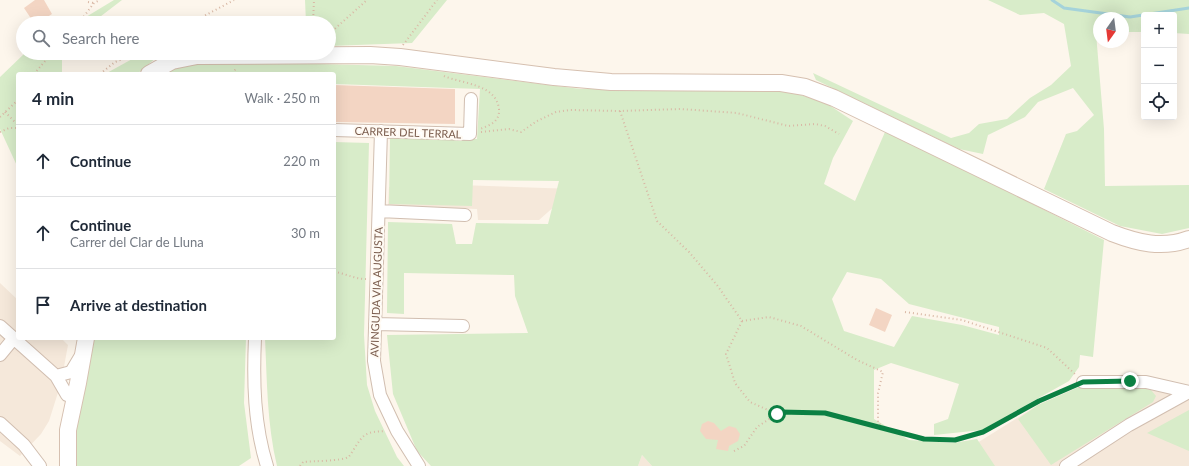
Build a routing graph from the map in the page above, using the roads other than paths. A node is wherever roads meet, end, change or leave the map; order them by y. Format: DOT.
graph roads {
  1 [pos="336,55"];
  2 [pos="177,60"];
  3 [pos="153,72"];
  4 [pos="471,99"];
  5 [pos="336,130"];
  6 [pos="381,131"];
  7 [pos="379,211"];
  8 [pos="465,215"];
  9 [pos="1189,239"];
  10 [pos="375,324"];
  11 [pos="0,326"];
  12 [pos="463,326"];
  13 [pos="14,338"];
  14 [pos="17,340"];
  15 [pos="255,340"];
  16 [pos="82,341"];
  17 [pos="0,354"];
  18 [pos="63,374"];
  19 [pos="1083,382"];
  20 [pos="1189,392"];
  21 [pos="0,422"];
  22 [pos="40,466"];
  23 [pos="62,466"];
  24 [pos="68,466"];
  25 [pos="267,466"];
  26 [pos="419,466"];
  27 [pos="1066,466"];
  1 -- 9 [label="main road"];
  2 -- 3 [label="main road"];
  4 -- 6 [label="street, CARRER DEL TERRAL"];
  5 -- 6 [label="street, CARRER DEL TERRAL"];
  6 -- 7 [label="street, AVINGUDA VIA AUGUSTA"];
  7 -- 8 [label="street"];
  7 -- 10 [label="street, AVINGUDA VIA AUGUSTA"];
  10 -- 12 [label="street"];
  10 -- 26 [label="street, AVINGUDA VIA AUGUSTA"];
  11 -- 13 [label="street"];
  13 -- 17 [label="street"];
  14 -- 18 [label="street"];
  15 -- 25 [label="street"];
  16 -- 18 [label="main road"];
  16 -- 24 [label="main road"];
  18 -- 23 [label="main road"];
  19 -- 20 [label="street"];
  20 -- 27 [label="street"];
  21 -- 22 [label="street"];
}
